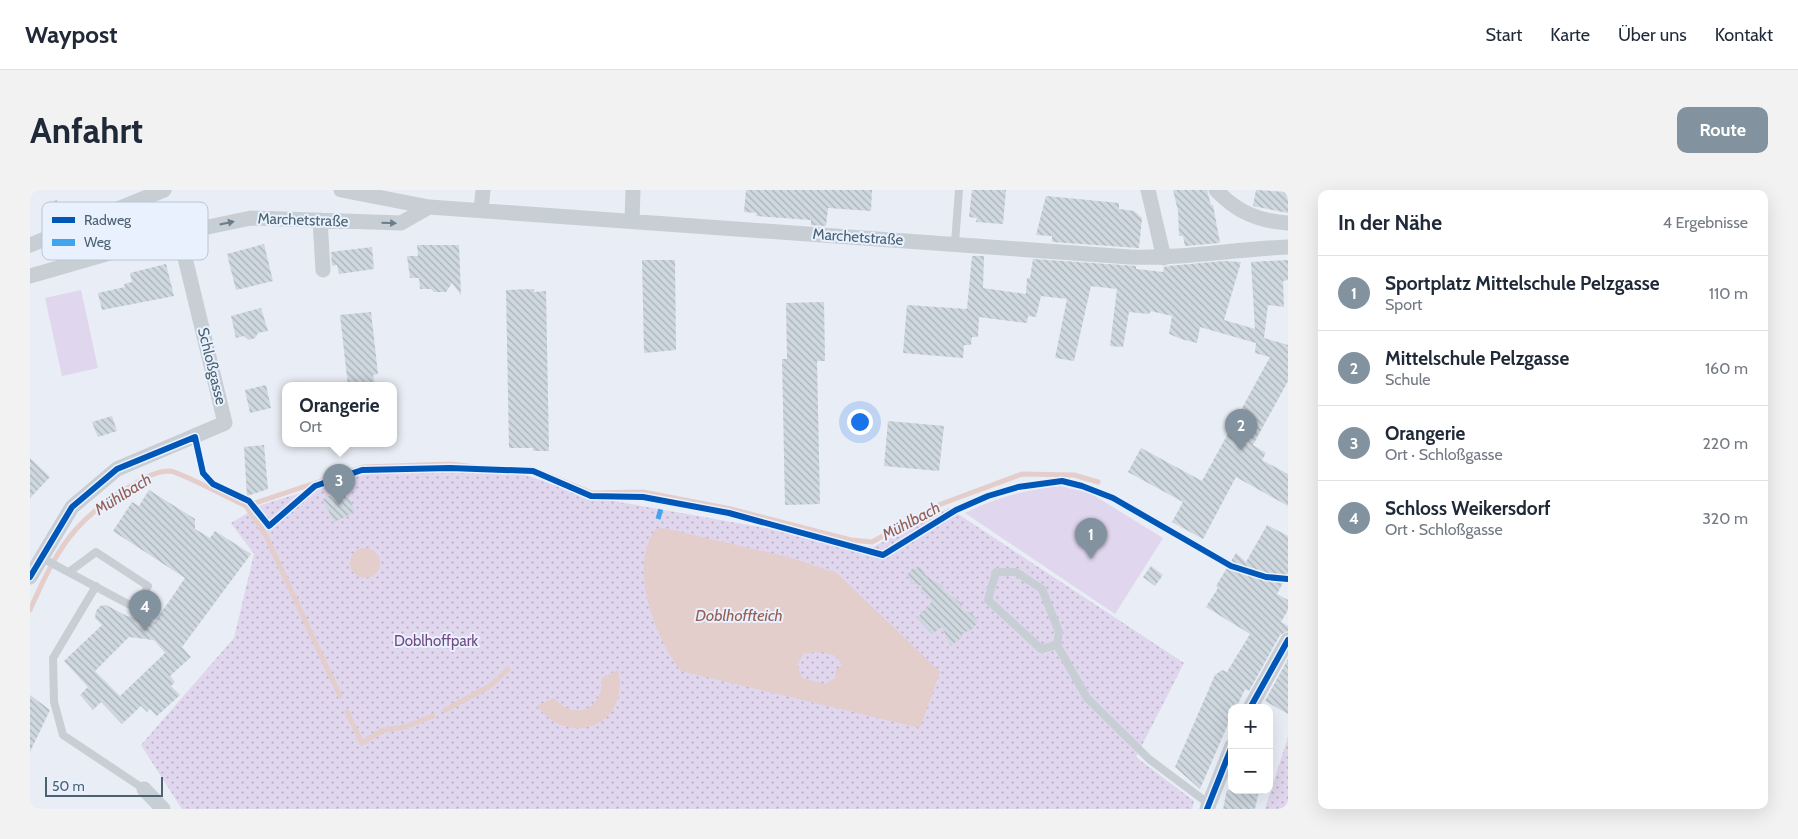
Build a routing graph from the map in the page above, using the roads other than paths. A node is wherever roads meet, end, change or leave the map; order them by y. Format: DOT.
graph roads {
  1 [pos="164,190"];
  2 [pos="483,190"];
  3 [pos="633,190"];
  4 [pos="959,190"];
  5 [pos="1148,190"];
  6 [pos="1216,190"];
  7 [pos="351,191"];
  8 [pos="134,202"];
  9 [pos="428,207"];
  10 [pos="481,210"];
  11 [pos="320,220"];
  12 [pos="632,221"];
  13 [pos="1288,223"];
  14 [pos="208,227"];
  15 [pos="42,239"];
  16 [pos="956,243"];
  17 [pos="30,244"];
  18 [pos="1288,247"];
  19 [pos="1164,258"];
  20 [pos="85,260"];
  21 [pos="186,260"];
  22 [pos="323,270"];
  23 [pos="30,276"];
  24 [pos="43,558"];
  25 [pos="69,572"];
  26 [pos="30,577"];
  27 [pos="96,586"];
  28 [pos="1288,640"];
  29 [pos="1057,645"];
  30 [pos="1252,704"];
  31 [pos="1231,749"];
  32 [pos="144,789"];
  33 [pos="1208,807"];
  34 [pos="163,809"];
  1 -- 8 [label="street"];
  2 -- 10 [label="street"];
  3 -- 12 [label="street"];
  4 -- 16 [label="lane"];
  5 -- 19 [label="street"];
  6 -- 13 [label="street"];
  7 -- 9 [label="street, Marchetstraße"];
  9 -- 10 [label="street, Marchetstraße"];
  11 -- 9 [label="street, Marchetstraße, one-way"];
  10 -- 12 [label="street, Marchetstraße"];
  14 -- 11 [label="street, Marchetstraße, one-way"];
  11 -- 22 [label="street"];
  12 -- 16 [label="street, Marchetstraße"];
  15 -- 17 [label="street"];
  16 -- 19 [label="street, Marchetstraße"];
  18 -- 19 [label="street, Marchetstraße"];
  20 -- 23 [label="street, Marchetstraße"];
  21 -- 24 [label="street, Schloßgasse"];
  24 -- 25 [label="lane"];
  24 -- 26 [label="street, Schloßgasse"];
  25 -- 27 [label="lane"];
  25 -- 27 [label="lane"];
  27 -- 32 [label="lane"];
  28 -- 30 [label="street"];
  29 -- 29 [label="lane"];
  29 -- 33 [label="lane"];
  31 -- 33 [label="street"];
  32 -- 34 [label="street"];
}
